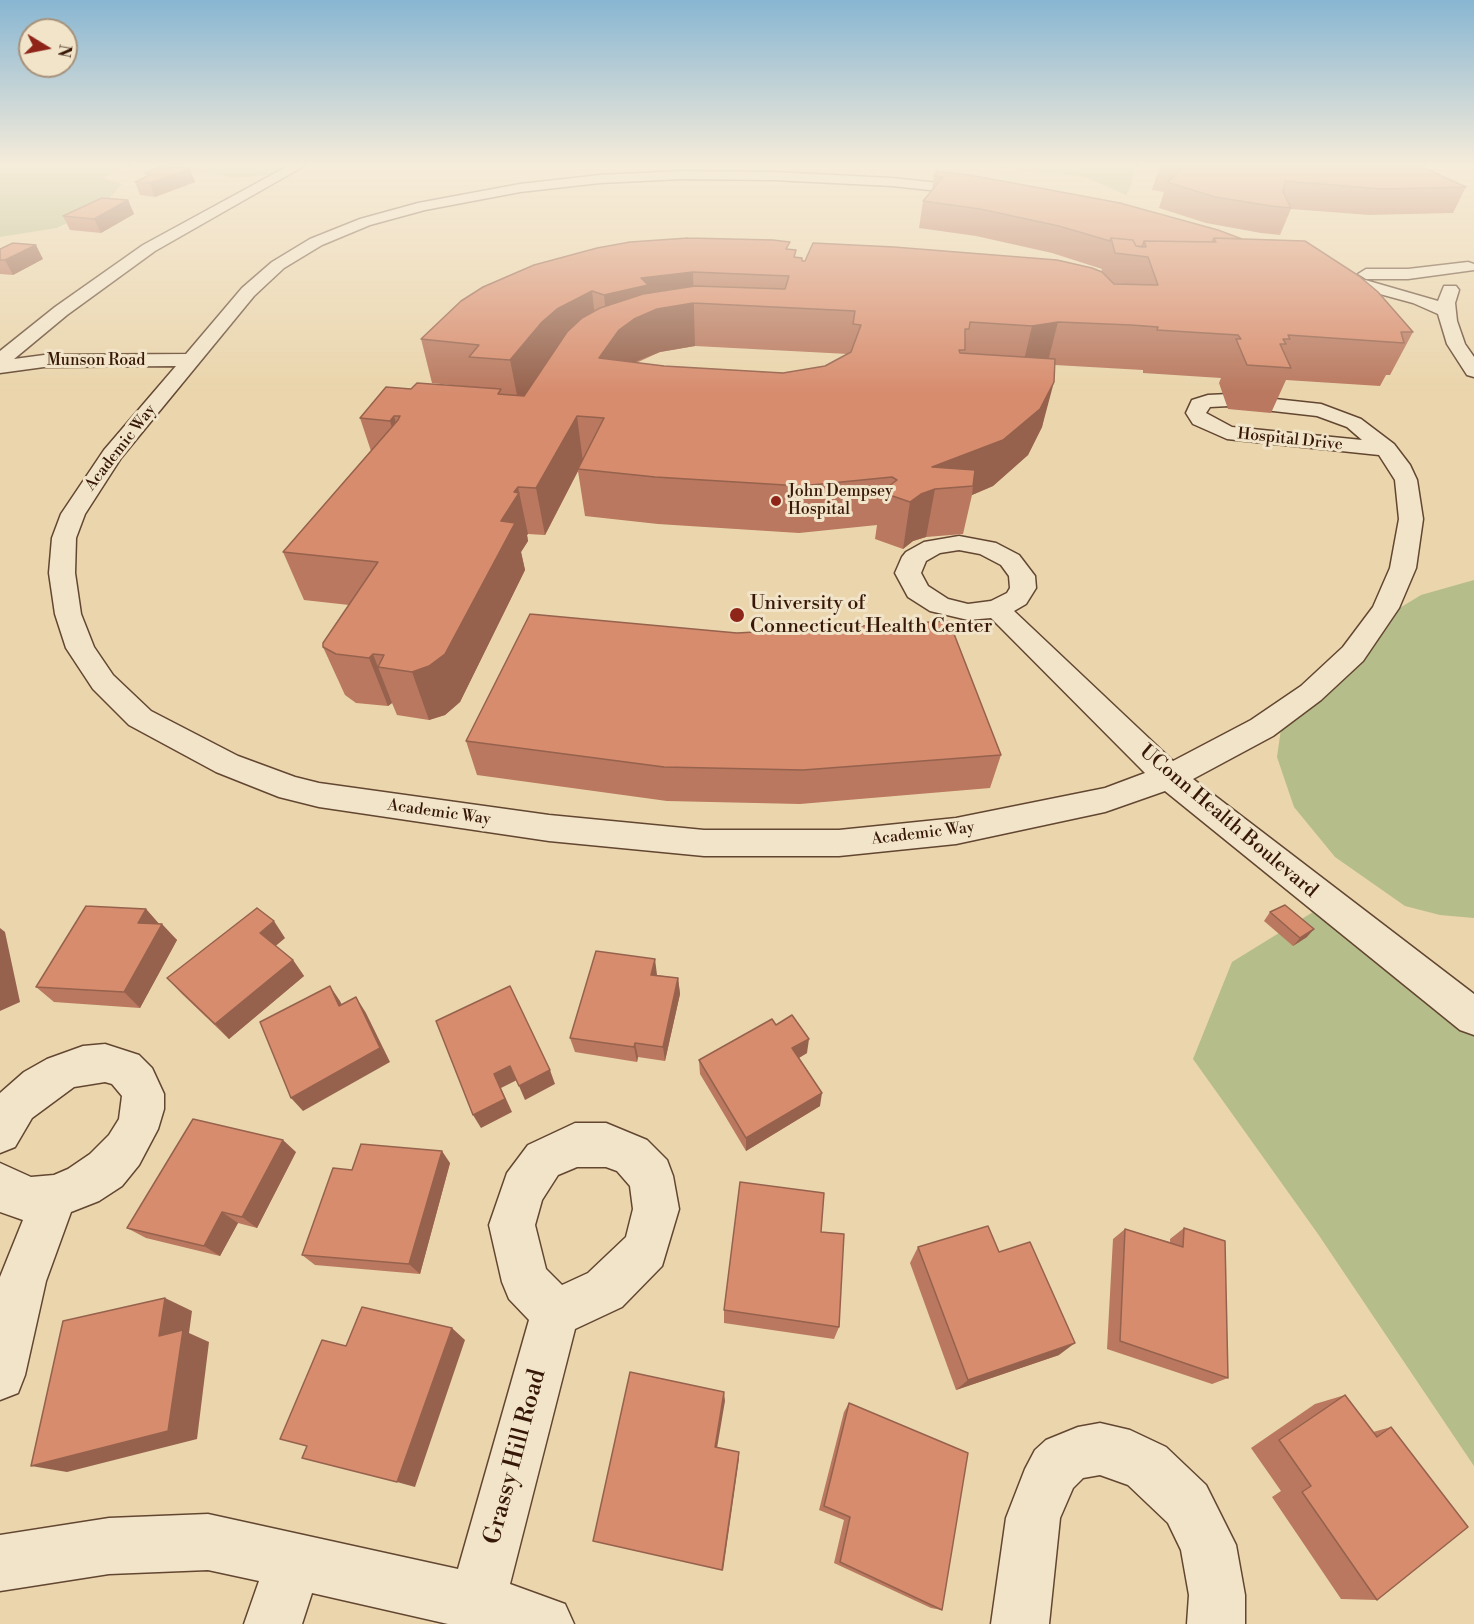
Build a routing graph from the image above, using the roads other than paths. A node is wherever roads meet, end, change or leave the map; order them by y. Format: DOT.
graph roads {
  1 [pos="162,242"];
  2 [pos="317,242"];
  3 [pos="1471,264"];
  4 [pos="1447,311"];
  5 [pos="0,361"];
  6 [pos="0,367"];
  7 [pos="1474,371"];
  8 [pos="173,374"];
  9 [pos="0,379"];
  10 [pos="35,382"];
  11 [pos="1386,449"];
  12 [pos="997,609"];
  13 [pos="1169,777"];
  14 [pos="1474,1017"];
  15 [pos="0,1132"];
  16 [pos="0,1185"];
  17 [pos="54,1197"];
  18 [pos="555,1313"];
  19 [pos="0,1375"];
  20 [pos="294,1562"];
  21 [pos="0,1563"];
  22 [pos="477,1602"];
  23 [pos="273,1624"];
  24 [pos="545,1624"];
  25 [pos="1020,1624"];
  26 [pos="1216,1624"];
  1 -- 5 [label="street"];
  2 -- 8 [label="street, Academic Way"];
  3 -- 4 [label="street"];
  3 -- 4 [label="street"];
  4 -- 7 [label="street"];
  6 -- 8 [label="street, Munson Road"];
  8 -- 13 [label="street, Academic Way"];
  9 -- 10 [label="street, Munson Road"];
  11 -- 11 [label="street, Hospital Drive"];
  11 -- 13 [label="street, Hospital Drive"];
  12 -- 13 [label="street, UConn Health Boulevard"];
  13 -- 14 [label="street, UConn Health Boulevard"];
  15 -- 17 [label="street"];
  16 -- 17 [label="street"];
  17 -- 19 [label="street"];
  18 -- 22 [label="street, Grassy Hill Road"];
  20 -- 21 [label="street"];
  20 -- 22 [label="street"];
  20 -- 23 [label="street"];
  22 -- 24 [label="street"];
  25 -- 26 [label="street"];
}
